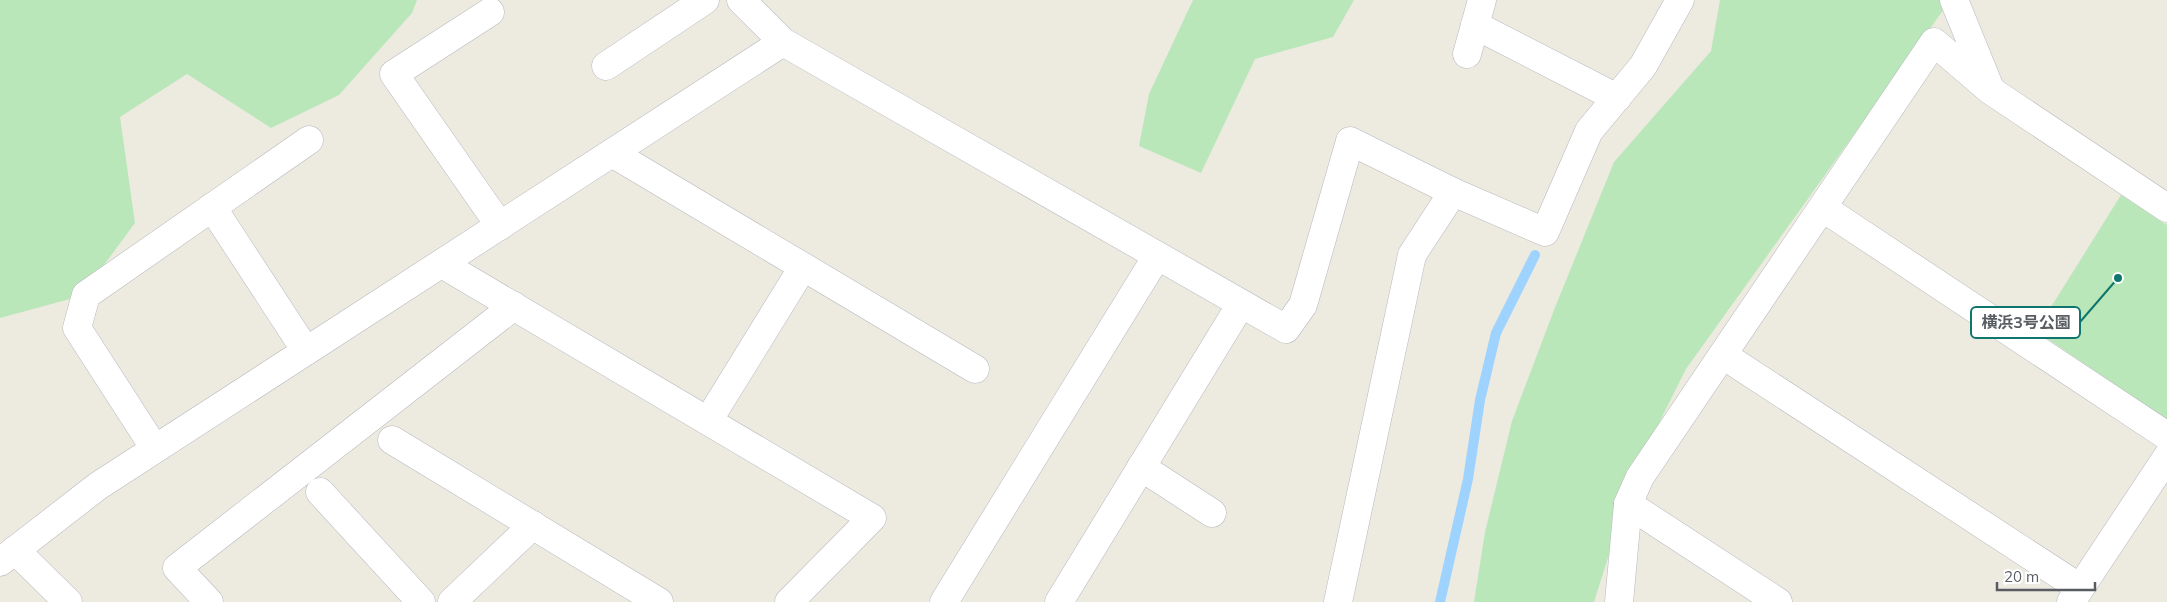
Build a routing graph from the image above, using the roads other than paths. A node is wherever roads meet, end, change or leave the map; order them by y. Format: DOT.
graph roads {
  1 [pos="705,0"];
  2 [pos="741,0"];
  3 [pos="1680,0"];
  4 [pos="1954,0"];
  5 [pos="490,12"];
  6 [pos="1479,12"];
  7 [pos="783,42"];
  8 [pos="1467,54"];
  9 [pos="606,66"];
  10 [pos="1990,90"];
  11 [pos="1617,98"];
  12 [pos="309,140"];
  13 [pos="612,153"];
  14 [pos="1454,192"];
  15 [pos="212,207"];
  16 [pos="1823,208"];
  17 [pos="2167,208"];
  18 [pos="500,226"];
  19 [pos="1157,256"];
  20 [pos="442,264"];
  21 [pos="803,267"];
  22 [pos="1241,304"];
  23 [pos="514,306"];
  24 [pos="306,351"];
  25 [pos="1723,355"];
  26 [pos="975,369"];
  27 [pos="708,421"];
  28 [pos="2167,436"];
  29 [pos="392,440"];
  30 [pos="155,449"];
  31 [pos="2167,458"];
  32 [pos="1141,467"];
  33 [pos="320,492"];
  34 [pos="1628,504"];
  35 [pos="1212,513"];
  36 [pos="533,525"];
  37 [pos="8,556"];
  38 [pos="2075,595"];
  39 [pos="68,602"];
  40 [pos="209,602"];
  41 [pos="421,602"];
  42 [pos="452,602"];
  43 [pos="659,602"];
  44 [pos="789,602"];
  45 [pos="944,602"];
  46 [pos="1059,602"];
  47 [pos="1338,602"];
  48 [pos="1619,602"];
  49 [pos="1778,602"];
  1 -- 9 [label="street"];
  2 -- 7 [label="street"];
  3 -- 11 [label="street"];
  4 -- 10 [label="street"];
  5 -- 18 [label="street"];
  6 -- 8 [label="street"];
  6 -- 11 [label="street"];
  7 -- 13 [label="street"];
  7 -- 19 [label="street"];
  10 -- 16 [label="street"];
  10 -- 17 [label="street"];
  11 -- 14 [label="street"];
  12 -- 15 [label="street"];
  13 -- 18 [label="street"];
  13 -- 21 [label="street"];
  14 -- 22 [label="street"];
  14 -- 47 [label="street"];
  15 -- 24 [label="street"];
  15 -- 30 [label="street"];
  16 -- 25 [label="street"];
  16 -- 28 [label="street"];
  18 -- 20 [label="street"];
  19 -- 22 [label="street"];
  19 -- 45 [label="street"];
  20 -- 23 [label="street"];
  20 -- 24 [label="street"];
  21 -- 26 [label="street"];
  21 -- 27 [label="street"];
  22 -- 32 [label="street"];
  23 -- 27 [label="street"];
  23 -- 40 [label="street"];
  24 -- 30 [label="street"];
  25 -- 34 [label="street"];
  25 -- 38 [label="street"];
  27 -- 44 [label="street"];
  29 -- 36 [label="street"];
  30 -- 37 [label="street"];
  31 -- 38 [label="street"];
  32 -- 35 [label="street"];
  32 -- 46 [label="street"];
  33 -- 41 [label="street"];
  34 -- 48 [label="street"];
  34 -- 49 [label="street"];
  36 -- 42 [label="street"];
  36 -- 43 [label="street"];
  37 -- 39 [label="street"];
}
